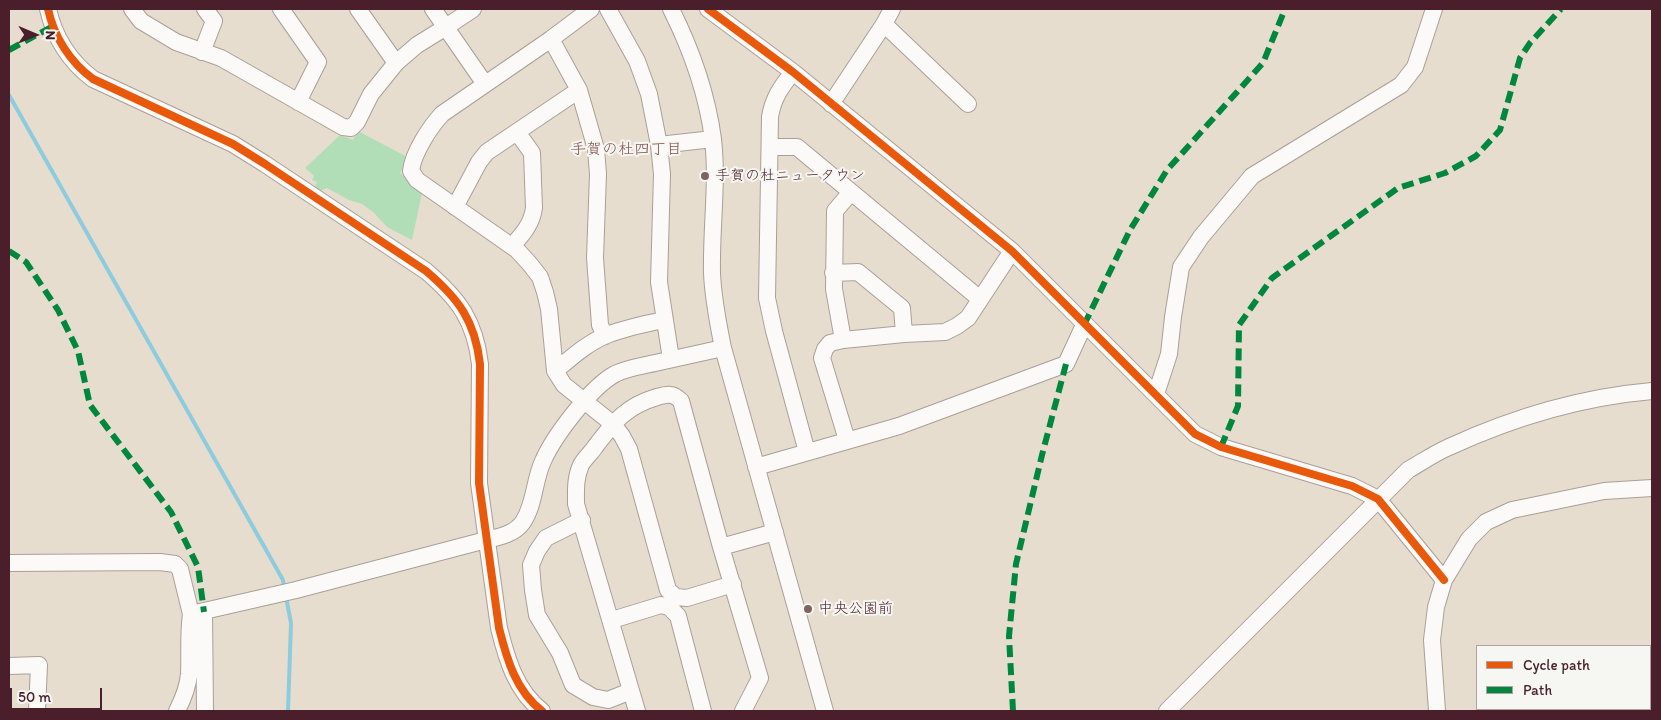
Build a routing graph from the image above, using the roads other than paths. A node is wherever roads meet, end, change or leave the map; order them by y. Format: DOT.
graph roads {
  1 [pos="48,9"];
  2 [pos="132,9"];
  3 [pos="205,9"];
  4 [pos="282,9"];
  5 [pos="358,9"];
  6 [pos="433,9"];
  7 [pos="473,9"];
  8 [pos="591,9"];
  9 [pos="608,9"];
  10 [pos="671,9"];
  11 [pos="892,9"];
  12 [pos="1434,9"];
  13 [pos="712,10"];
  14 [pos="884,24"];
  15 [pos="446,28"];
  16 [pos="551,39"];
  17 [pos="202,52"];
  18 [pos="396,63"];
  19 [pos="793,72"];
  20 [pos="485,84"];
  21 [pos="579,90"];
  22 [pos="298,102"];
  23 [pos="831,104"];
  24 [pos="968,104"];
  25 [pos="517,132"];
  26 [pos="713,139"];
  27 [pos="659,145"];
  28 [pos="770,147"];
  29 [pos="851,192"];
  30 [pos="455,207"];
  31 [pos="512,246"];
  32 [pos="1012,251"];
  33 [pos="833,273"];
  34 [pos="980,299"];
  35 [pos="664,320"];
  36 [pos="1084,325"];
  37 [pos="904,334"];
  38 [pos="605,336"];
  39 [pos="843,340"];
  40 [pos="722,348"];
  41 [pos="671,359"];
  42 [pos="555,371"];
  43 [pos="1652,391"];
  44 [pos="1156,394"];
  45 [pos="585,400"];
  46 [pos="613,424"];
  47 [pos="847,440"];
  48 [pos="808,452"];
  49 [pos="756,467"];
  50 [pos="1652,488"];
  51 [pos="1378,498"];
  52 [pos="582,520"];
  53 [pos="774,532"];
  54 [pos="486,540"];
  55 [pos="721,547"];
  56 [pos="9,563"];
  57 [pos="1444,580"];
  58 [pos="733,584"];
  59 [pos="197,613"];
  60 [pos="612,620"];
  61 [pos="9,666"];
  62 [pos="631,691"];
  63 [pos="37,711"];
  64 [pos="177,711"];
  65 [pos="205,711"];
  66 [pos="542,711"];
  67 [pos="637,711"];
  68 [pos="703,711"];
  69 [pos="744,711"];
  70 [pos="825,711"];
  71 [pos="1167,711"];
  72 [pos="1437,711"];
  1 -- 54 [label="street"];
  2 -- 17 [label="street"];
  3 -- 17 [label="street"];
  4 -- 22 [label="street"];
  5 -- 18 [label="street"];
  6 -- 15 [label="street"];
  7 -- 15 [label="street"];
  8 -- 16 [label="street"];
  9 -- 27 [label="street"];
  10 -- 26 [label="street"];
  11 -- 14 [label="street"];
  12 -- 44 [label="street"];
  13 -- 19 [label="street"];
  14 -- 23 [label="street"];
  14 -- 24 [label="street"];
  15 -- 18 [label="street"];
  15 -- 20 [label="street"];
  16 -- 20 [label="street"];
  16 -- 21 [label="street"];
  17 -- 22 [label="street"];
  18 -- 22 [label="street"];
  19 -- 23 [label="street"];
  19 -- 28 [label="street"];
  20 -- 30 [label="street"];
  21 -- 25 [label="street"];
  21 -- 38 [label="street"];
  23 -- 32 [label="street"];
  25 -- 30 [label="street"];
  25 -- 31 [label="street"];
  26 -- 27 [label="street"];
  26 -- 40 [label="street"];
  27 -- 35 [label="street"];
  28 -- 29 [label="street"];
  28 -- 48 [label="street"];
  29 -- 33 [label="street"];
  29 -- 34 [label="street"];
  30 -- 31 [label="street"];
  31 -- 42 [label="street"];
  32 -- 34 [label="street"];
  32 -- 36 [label="street"];
  33 -- 37 [label="street"];
  33 -- 39 [label="street"];
  34 -- 37 [label="street"];
  35 -- 38 [label="street"];
  35 -- 41 [label="street"];
  36 -- 44 [label="street"];
  36 -- 47 [label="street"];
  37 -- 39 [label="street"];
  38 -- 42 [label="street"];
  39 -- 47 [label="street"];
  40 -- 41 [label="street"];
  40 -- 49 [label="street"];
  41 -- 45 [label="street"];
  42 -- 45 [label="street"];
  43 -- 51 [label="street"];
  44 -- 51 [label="street"];
  45 -- 46 [label="street"];
  45 -- 54 [label="street"];
  46 -- 52 [label="street"];
  46 -- 55 [label="street"];
  46 -- 58 [label="street"];
  47 -- 48 [label="street"];
  48 -- 49 [label="street"];
  49 -- 53 [label="street"];
  50 -- 57 [label="street"];
  51 -- 57 [label="street"];
  51 -- 71 [label="street"];
  52 -- 60 [label="street"];
  52 -- 62 [label="street"];
  53 -- 55 [label="street"];
  53 -- 70 [label="street"];
  54 -- 59 [label="street"];
  54 -- 66 [label="street"];
  55 -- 58 [label="street"];
  56 -- 59 [label="street"];
  57 -- 72 [label="street"];
  58 -- 69 [label="street"];
  59 -- 64 [label="street"];
  59 -- 65 [label="street"];
  60 -- 62 [label="street"];
  60 -- 68 [label="street"];
  61 -- 63 [label="street"];
  62 -- 67 [label="street"];
}
